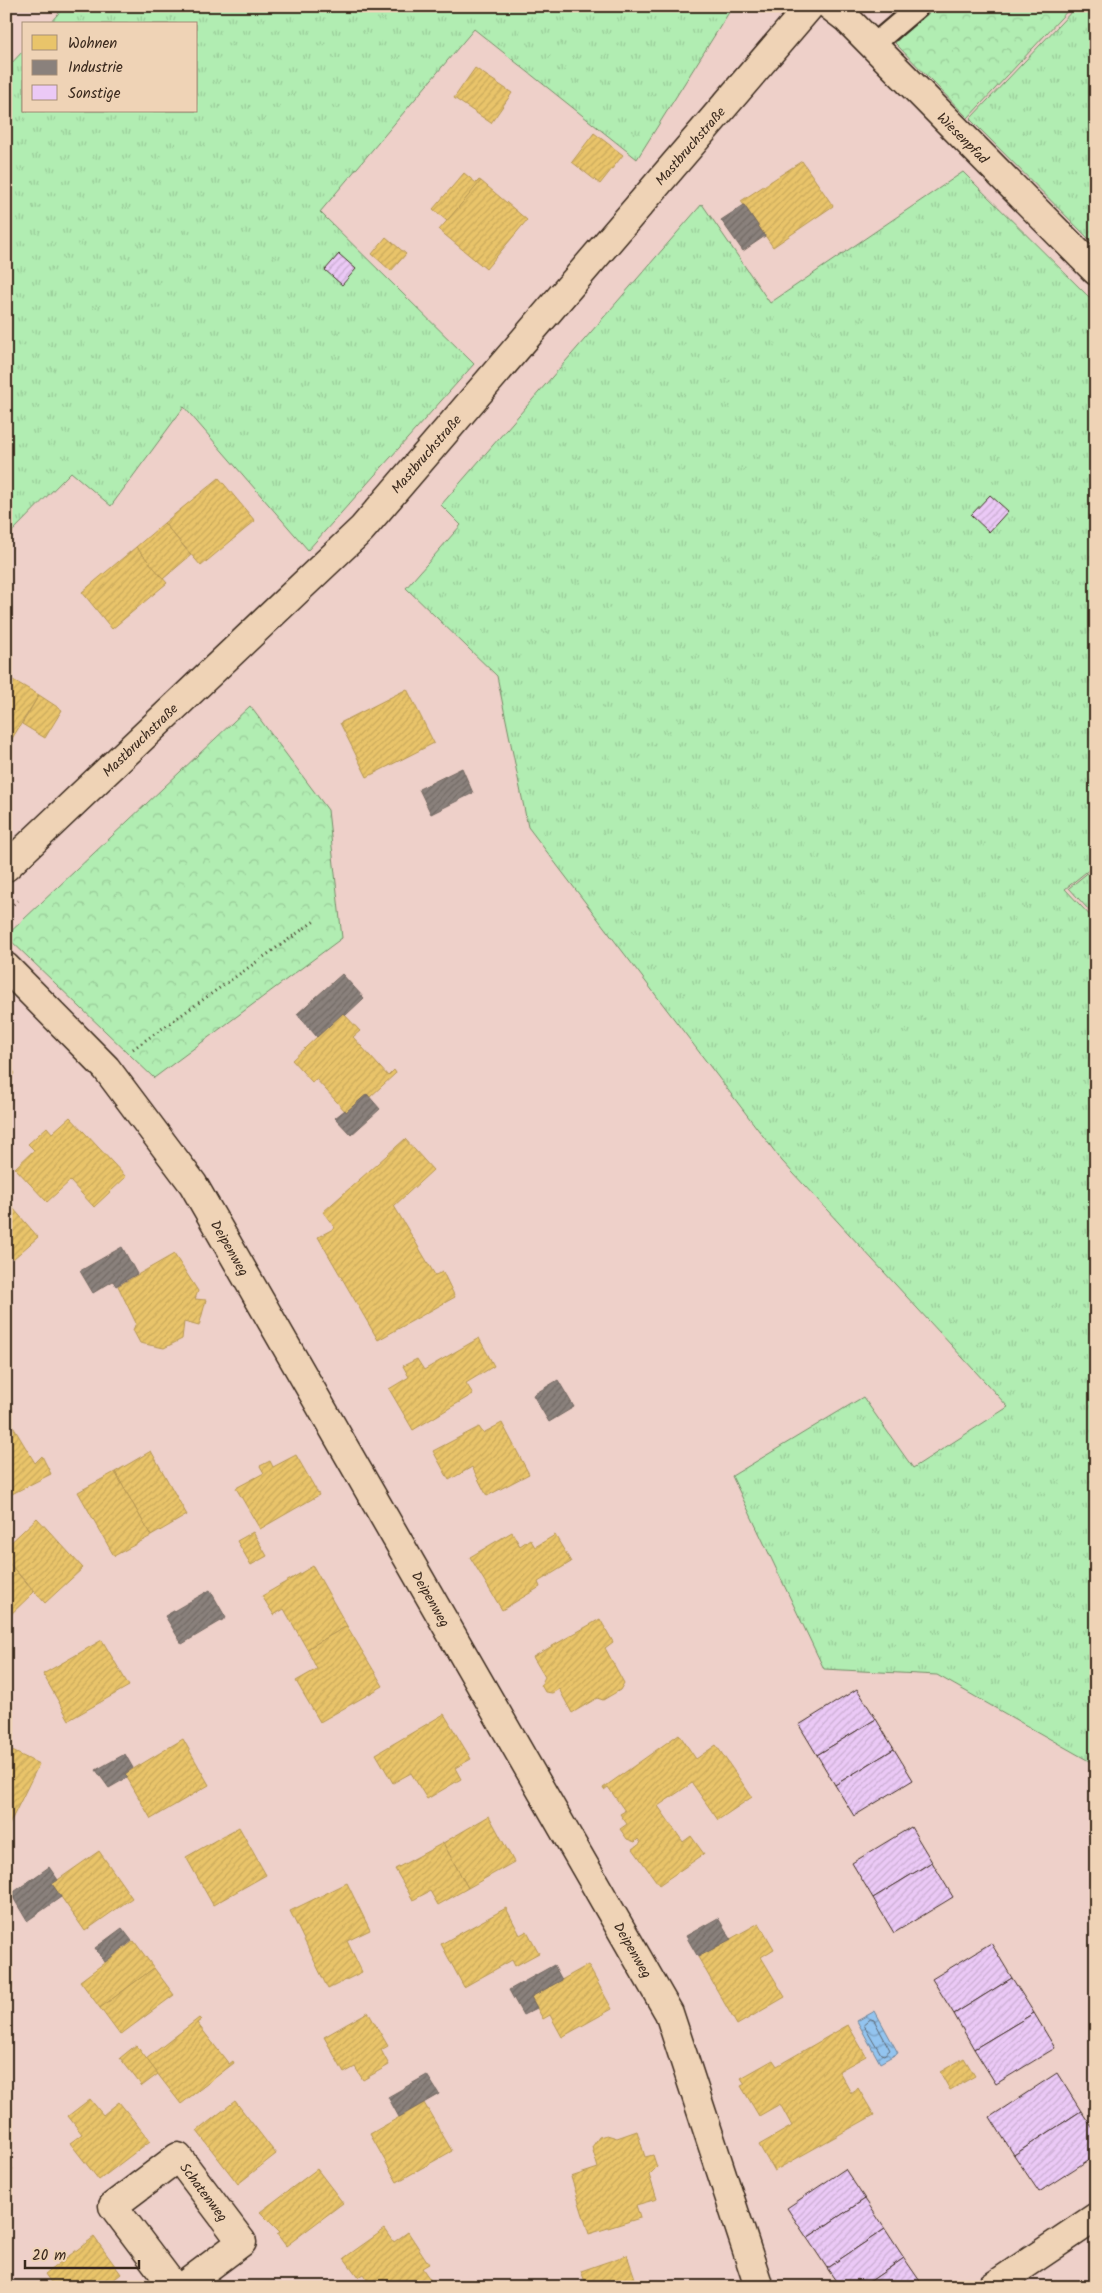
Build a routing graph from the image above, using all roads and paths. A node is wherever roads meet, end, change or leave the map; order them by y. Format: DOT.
graph roads {
  1 [pos="810,6"];
  2 [pos="830,6"];
  3 [pos="919,6"];
  4 [pos="872,46"];
  5 [pos="1096,272"];
  6 [pos="6,867"];
  7 [pos="316,920"];
  8 [pos="6,968"];
  9 [pos="106,1068"];
  10 [pos="1096,2217"];
  11 [pos="174,2287"];
  12 [pos="182,2287"];
  13 [pos="759,2287"];
  14 [pos="992,2287"];
  1 -- 6 [label="street, Mastbruchstraße"];
  2 -- 4 [label="street, Wiesenpfad"];
  3 -- 4 [label="lane"];
  4 -- 5 [label="street, Wiesenpfad"];
  7 -- 9 [label="path"];
  8 -- 9 [label="street, Deipenweg"];
  9 -- 13 [label="street, Deipenweg"];
  10 -- 14 [label="street"];
  11 -- 12 [label="street, Schatenweg"];
}
